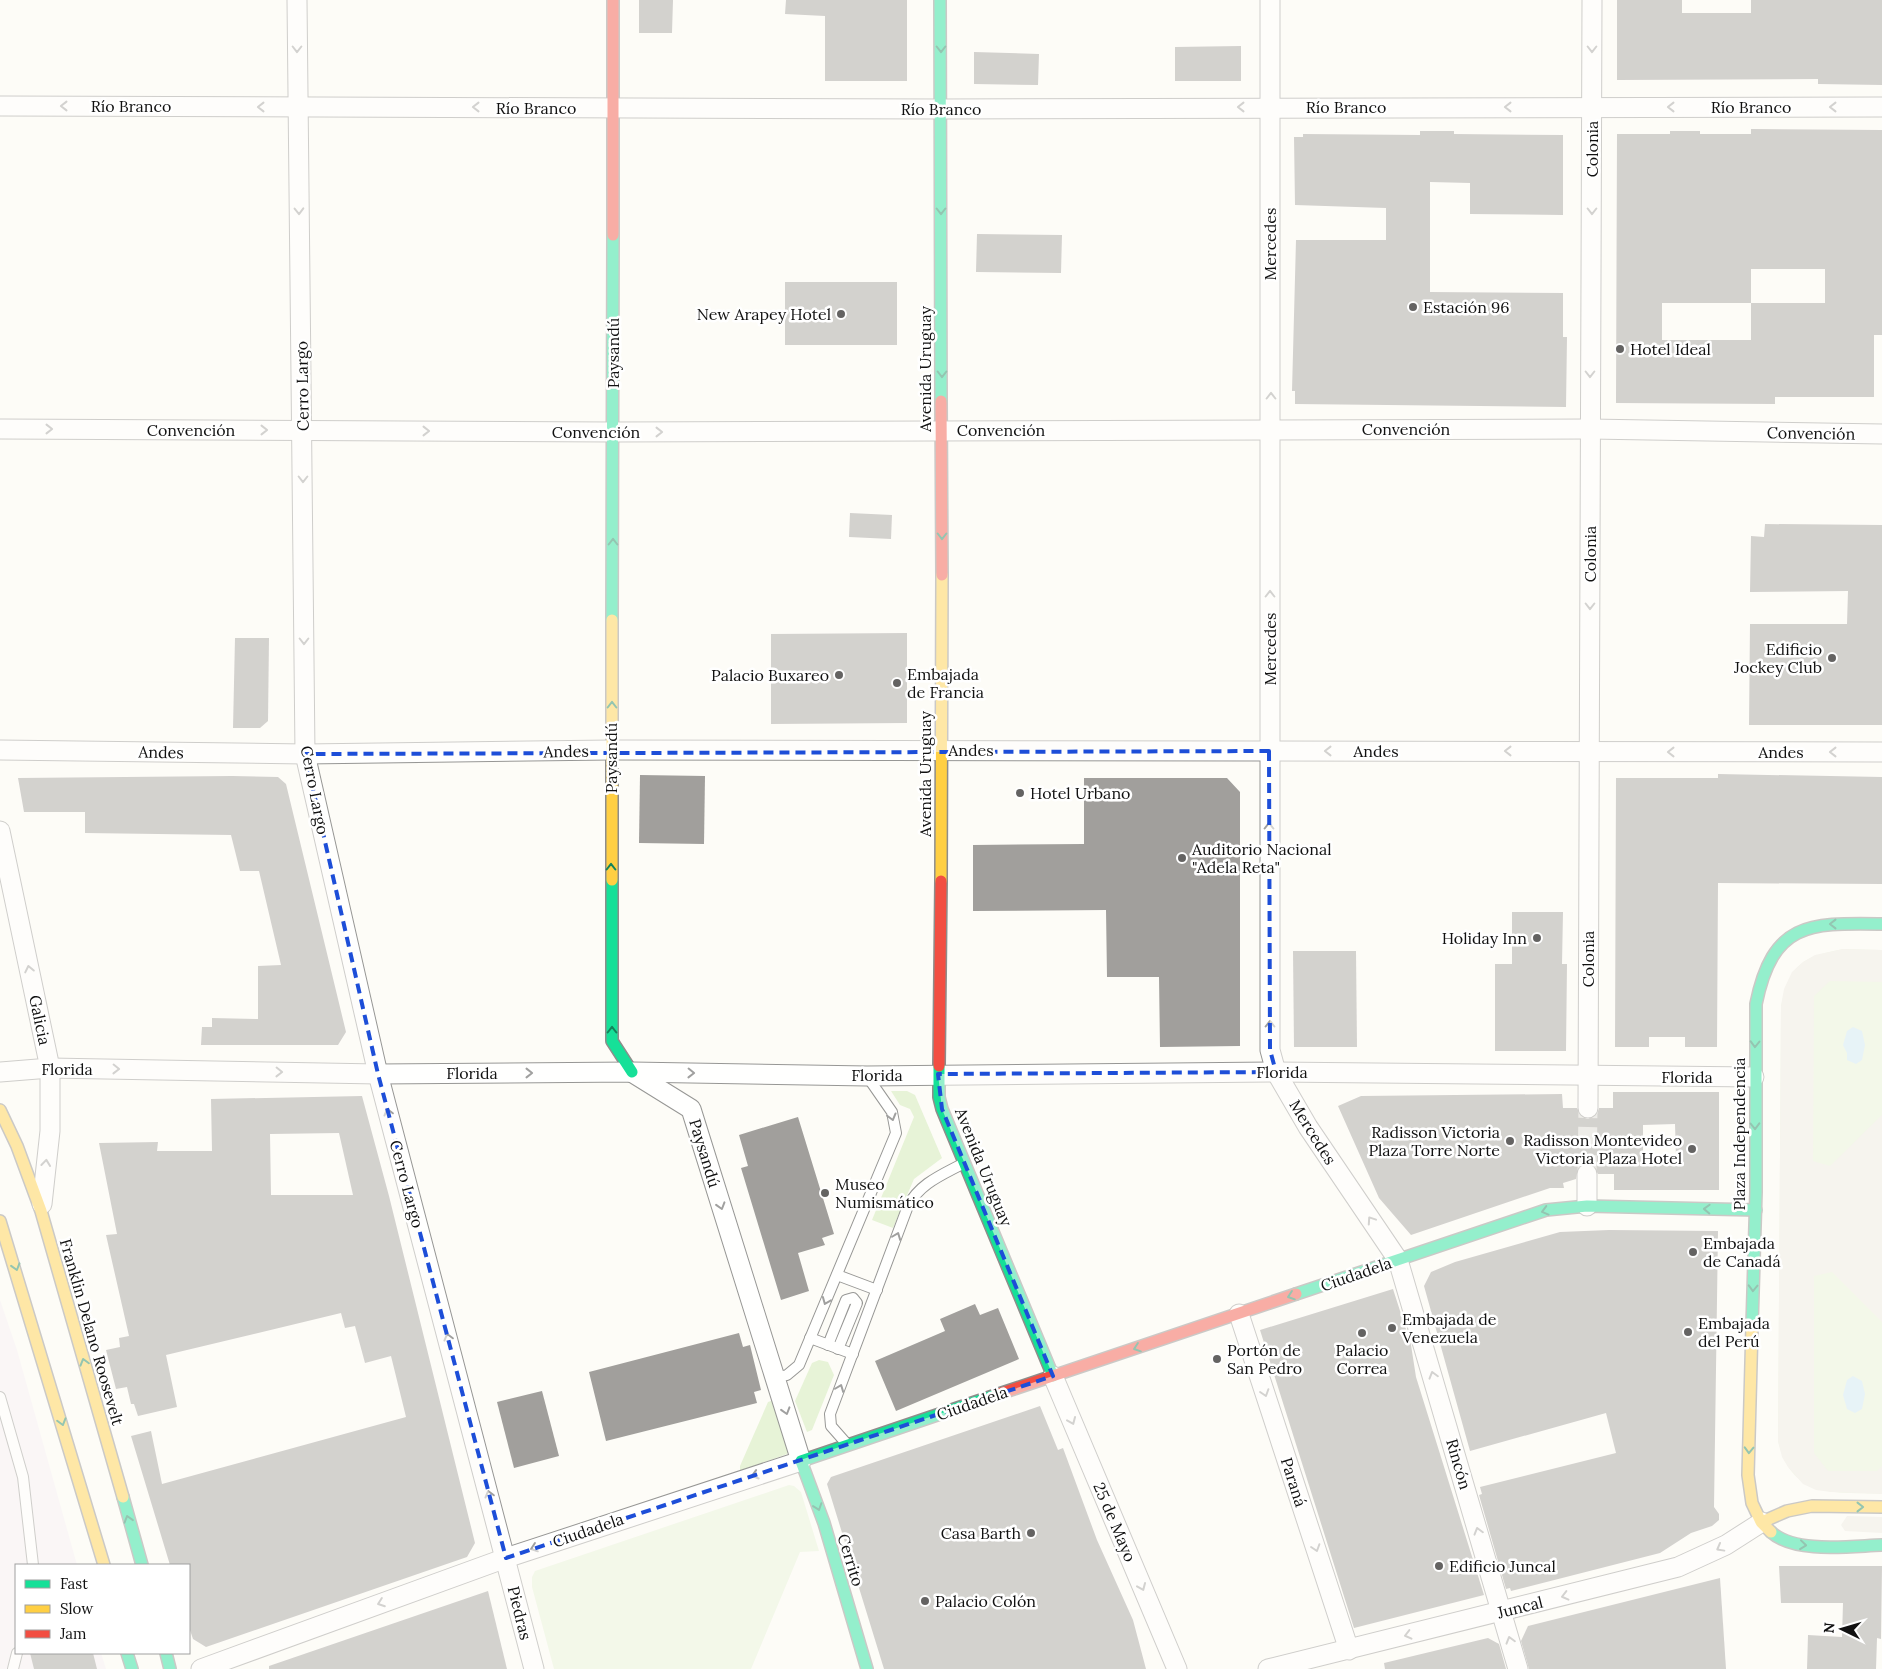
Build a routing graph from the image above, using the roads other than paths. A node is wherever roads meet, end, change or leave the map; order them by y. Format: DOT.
graph roads {
  1 [pos="297,0"];
  2 [pos="613,0"];
  3 [pos="940,0"];
  4 [pos="1270,0"];
  5 [pos="1592,0"];
  6 [pos="0,106"];
  7 [pos="298,107"];
  8 [pos="1268,107"];
  9 [pos="1592,107"];
  10 [pos="1882,107"];
  11 [pos="612,108"];
  12 [pos="941,109"];
  13 [pos="0,429"];
  14 [pos="1590,429"];
  15 [pos="303,430"];
  16 [pos="942,430"];
  17 [pos="1271,430"];
  18 [pos="614,432"];
  19 [pos="1882,434"];
  20 [pos="0,750"];
  21 [pos="611,750"];
  22 [pos="942,750"];
  23 [pos="1269,752"];
  24 [pos="1590,752"];
  25 [pos="1882,752"];
  26 [pos="305,754"];
  27 [pos="0,831"];
  28 [pos="1882,924"];
  29 [pos="50,1068"];
  30 [pos="0,1072"];
  31 [pos="632,1072"];
  32 [pos="1276,1072"];
  33 [pos="378,1074"];
  34 [pos="938,1074"];
  35 [pos="868,1076"];
  36 [pos="1588,1076"];
  37 [pos="1754,1077"];
  38 [pos="1588,1108"];
  39 [pos="0,1110"];
  40 [pos="964,1163"];
  41 [pos="1588,1174"];
  42 [pos="1587,1206"];
  43 [pos="1756,1210"];
  44 [pos="41,1211"];
  45 [pos="0,1220"];
  46 [pos="1398,1260"];
  47 [pos="836,1275"];
  48 [pos="876,1290"];
  49 [pos="1239,1314"];
  50 [pos="810,1338"];
  51 [pos="828,1344"];
  52 [pos="838,1349"];
  53 [pos="852,1354"];
  54 [pos="1053,1376"];
  55 [pos="775,1378"];
  56 [pos="0,1397"];
  57 [pos="849,1446"];
  58 [pos="802,1461"];
  59 [pos="1882,1507"];
  60 [pos="1762,1522"];
  61 [pos="1882,1545"];
  62 [pos="506,1558"];
  63 [pos="33,1564"];
  64 [pos="104,1564"];
  65 [pos="142,1564"];
  66 [pos="1502,1612"];
  67 [pos="1349,1650"];
  68 [pos="16,1654"];
  69 [pos="127,1654"];
  70 [pos="166,1654"];
  71 [pos="14,1669"];
  72 [pos="132,1669"];
  73 [pos="170,1669"];
  74 [pos="201,1669"];
  75 [pos="534,1669"];
  76 [pos="867,1669"];
  77 [pos="1177,1669"];
  78 [pos="1268,1669"];
  79 [pos="1518,1669"];
  1 -- 7 [label="street, Cerro Largo, one-way"];
  2 -- 11 [label="street, Paysandú"];
  3 -- 12 [label="street, Avenida Uruguay, one-way"];
  4 -- 8 [label="street, Mercedes"];
  5 -- 9 [label="street, Colonia, one-way"];
  7 -- 6 [label="street, Río Branco, one-way"];
  11 -- 7 [label="street, Río Branco, one-way"];
  7 -- 15 [label="street, Cerro Largo, one-way"];
  9 -- 8 [label="street, Río Branco, one-way"];
  8 -- 12 [label="street, Río Branco, one-way"];
  17 -- 8 [label="street, Mercedes, one-way"];
  10 -- 9 [label="street, Río Branco, one-way"];
  9 -- 14 [label="street, Colonia, one-way"];
  11 -- 12 [label="street, Río Branco"];
  11 -- 18 [label="street, Paysandú"];
  12 -- 16 [label="street, Avenida Uruguay, one-way"];
  13 -- 15 [label="street, Convención, one-way"];
  14 -- 17 [label="street, Convención"];
  14 -- 19 [label="street, Convención"];
  14 -- 24 [label="street, Colonia, one-way"];
  15 -- 18 [label="street, Convención, one-way"];
  15 -- 26 [label="street, Cerro Largo, one-way"];
  16 -- 17 [label="street, Convención"];
  18 -- 16 [label="street, Convención, one-way"];
  16 -- 22 [label="street, Avenida Uruguay, one-way"];
  23 -- 17 [label="street, Mercedes, one-way"];
  21 -- 18 [label="street, Paysandú, one-way"];
  20 -- 26 [label="street, Andes"];
  21 -- 22 [label="street, Andes"];
  21 -- 26 [label="street, Andes"];
  31 -- 21 [label="street, Paysandú, one-way"];
  22 -- 23 [label="street, Andes"];
  22 -- 34 [label="street, Avenida Uruguay"];
  24 -- 23 [label="street, Andes, one-way"];
  32 -- 23 [label="street, Mercedes, one-way"];
  25 -- 24 [label="street, Andes, one-way"];
  24 -- 36 [label="street, Colonia"];
  26 -- 33 [label="street, Cerro Largo"];
  29 -- 27 [label="street, Galicia, one-way"];
  28 -- 37 [label="street, Plaza Independencia, one-way"];
  29 -- 30 [label="street, Florida"];
  29 -- 33 [label="street, Florida, one-way"];
  44 -- 29 [label="street, Galicia, one-way"];
  33 -- 31 [label="street, Florida, one-way"];
  31 -- 35 [label="street, Florida, one-way"];
  31 -- 55 [label="street, Paysandú, one-way"];
  32 -- 34 [label="street, Florida"];
  32 -- 36 [label="street, Florida"];
  46 -- 32 [label="street, Mercedes, one-way"];
  62 -- 33 [label="street, Cerro Largo, one-way"];
  34 -- 35 [label="street, Florida"];
  34 -- 40 [label="street, Avenida Uruguay"];
  35 -- 47 [label="lane, one-way"];
  36 -- 37 [label="street, Florida"];
  36 -- 38 [label="street, Colonia"];
  37 -- 43 [label="street, Plaza Independencia, one-way"];
  39 -- 44 [label="street, Franklin Delano Roosevelt"];
  48 -- 40 [label="lane, one-way"];
  40 -- 54 [label="street, Avenida Uruguay"];
  41 -- 42 [label="street"];
  43 -- 42 [label="street, Ciudadela, one-way"];
  42 -- 46 [label="street, Ciudadela, one-way"];
  43 -- 60 [label="street, Plaza Independencia, one-way"];
  65 -- 44 [label="street, Franklin Delano Roosevelt, one-way"];
  45 -- 64 [label="street, one-way"];
  46 -- 49 [label="street, Ciudadela, one-way"];
  66 -- 46 [label="street, Rincón, one-way"];
  47 -- 48 [label="lane"];
  47 -- 50 [label="lane, one-way"];
  48 -- 53 [label="lane"];
  49 -- 54 [label="street, Ciudadela, one-way"];
  49 -- 67 [label="street, Paraná, one-way"];
  50 -- 51 [label="lane"];
  50 -- 55 [label="lane"];
  51 -- 52 [label="lane"];
  51 -- 52 [label="lane"];
  52 -- 53 [label="lane"];
  57 -- 53 [label="lane, one-way"];
  54 -- 57 [label="street, Ciudadela"];
  54 -- 77 [label="street, 25 de Mayo, one-way"];
  55 -- 58 [label="street, Paysandú, one-way"];
  56 -- 63 [label="lane"];
  57 -- 58 [label="street, Ciudadela"];
  58 -- 62 [label="street, Ciudadela, one-way"];
  58 -- 76 [label="street, Cerrito, one-way"];
  60 -- 59 [label="street, Juncal, one-way"];
  60 -- 61 [label="street, one-way"];
  60 -- 66 [label="street, Juncal, one-way"];
  62 -- 74 [label="street, Ciudadela, one-way"];
  62 -- 75 [label="street, Piedras"];
  66 -- 67 [label="street, Juncal, one-way"];
  79 -- 66 [label="street, Rincón, one-way"];
  67 -- 78 [label="street, Juncal"];
  68 -- 71 [label="lane"];
  69 -- 72 [label="street"];
  70 -- 73 [label="street"];
}
